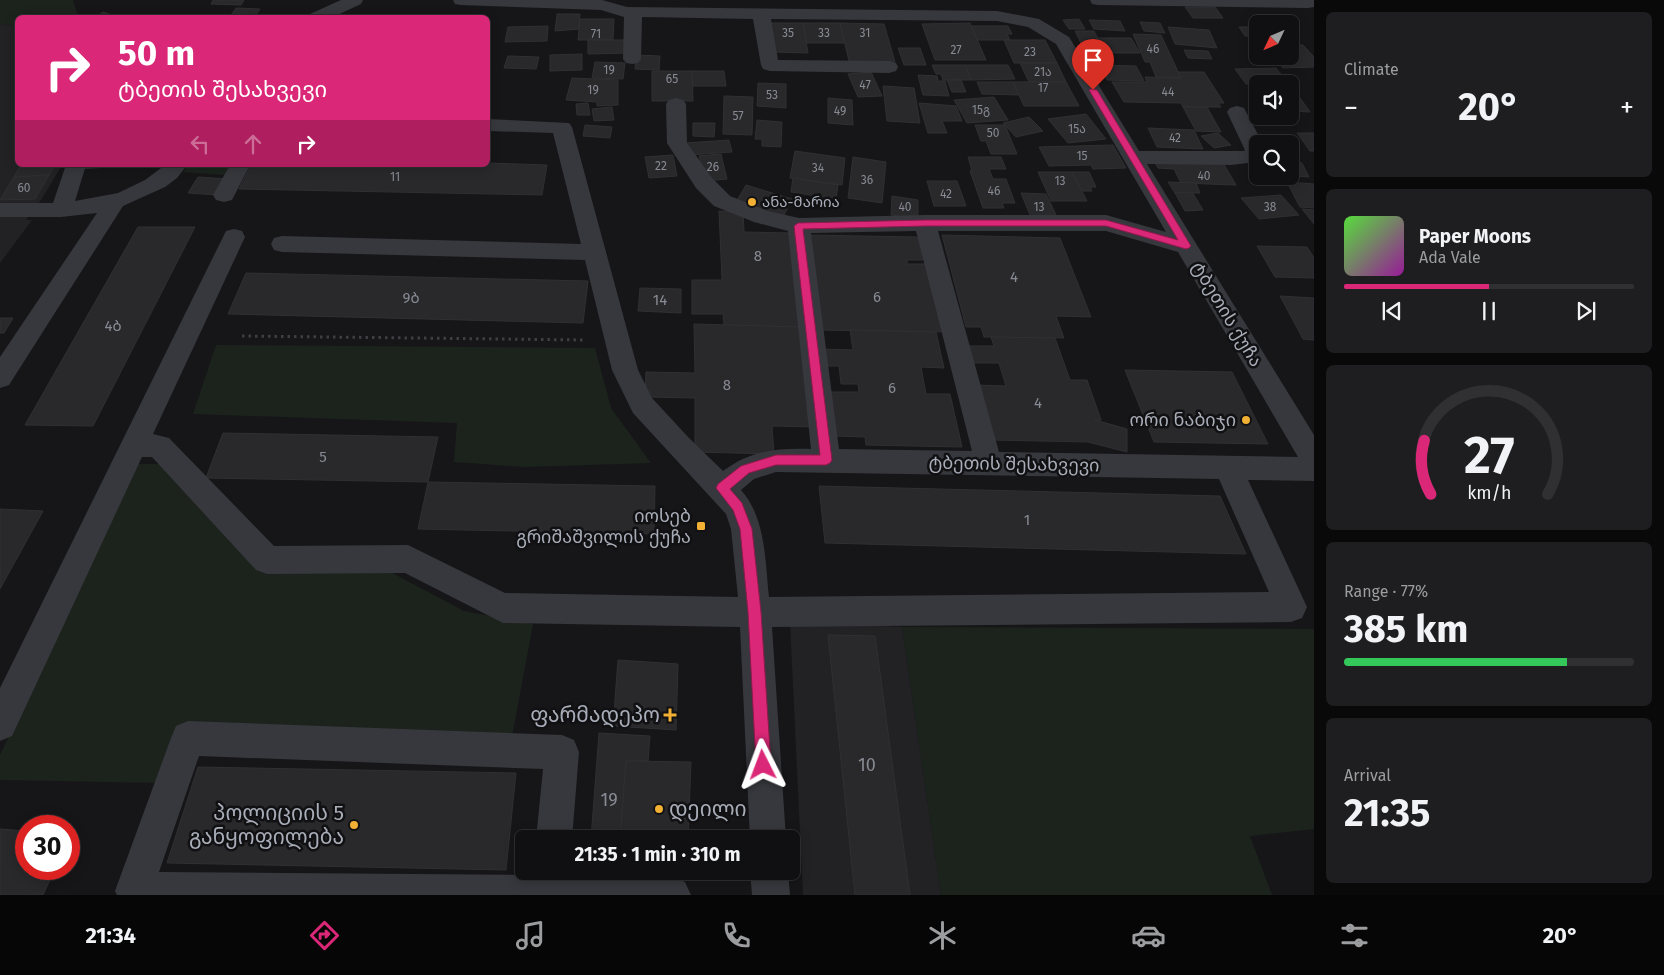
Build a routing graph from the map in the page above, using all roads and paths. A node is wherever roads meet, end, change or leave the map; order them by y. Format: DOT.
graph roads {
  1 [pos="355,0"];
  2 [pos="461,0"];
  3 [pos="1098,0"];
  4 [pos="1149,0"];
  5 [pos="1231,1"];
  6 [pos="601,3"];
  7 [pos="1309,4"];
  8 [pos="919,7"];
  9 [pos="633,12"];
  10 [pos="761,14"];
  11 [pos="322,15"];
  12 [pos="632,59"];
  13 [pos="889,67"];
  14 [pos="676,104"];
  15 [pos="1237,112"];
  16 [pos="490,125"];
  17 [pos="1132,157"];
  18 [pos="75,167"];
  19 [pos="175,167"];
  20 [pos="239,167"];
  21 [pos="224,195"];
  22 [pos="115,202"];
  23 [pos="0,210"];
  24 [pos="51,210"];
  25 [pos="925,223"];
  26 [pos="798,226"];
  27 [pos="234,238"];
  28 [pos="282,244"];
  29 [pos="1186,246"];
  30 [pos="594,252"];
  31 [pos="242,336"];
  32 [pos="617,340"];
  33 [pos="0,378"];
  34 [pos="134,446"];
  35 [pos="1314,459"];
  36 [pos="826,460"];
  37 [pos="988,465"];
  38 [pos="1228,468"];
  39 [pos="1314,469"];
  40 [pos="722,488"];
  41 [pos="755,612"];
  42 [pos="0,724"];
  43 [pos="555,830"];
  44 [pos="767,830"];
  45 [pos="770,880"];
  46 [pos="550,882"];
  47 [pos="672,895"];
  48 [pos="771,895"];
  1 -- 11 [label="street"];
  2 -- 6 [label="street"];
  3 -- 4 [label="street"];
  4 -- 5 [label="street"];
  5 -- 7 [label="street"];
  6 -- 9 [label="street"];
  8 -- 10 [label="street"];
  8 -- 17 [label="street, ტბეთის ქუჩა"];
  9 -- 10 [label="street"];
  9 -- 12 [label="street"];
  10 -- 13 [label="street"];
  14 -- 26 [label="street"];
  15 -- 17 [label="street"];
  16 -- 30 [label="street"];
  17 -- 29 [label="street, ტბეთის ქუჩა"];
  18 -- 24 [label="street"];
  19 -- 22 [label="street"];
  20 -- 21 [label="street"];
  22 -- 24 [label="street"];
  22 -- 33 [label="street"];
  23 -- 24 [label="street"];
  25 -- 26 [label="street"];
  25 -- 29 [label="street"];
  25 -- 37 [label="street"];
  26 -- 36 [label="street"];
  27 -- 34 [label="street"];
  28 -- 30 [label="street"];
  29 -- 35 [label="street, ტბეთის ქუჩა"];
  30 -- 32 [label="street"];
  31 -- 32 [label="path"];
  32 -- 40 [label="street"];
  34 -- 41 [label="street"];
  34 -- 42 [label="street"];
  36 -- 37 [label="street, ტბეთის შესახვევი"];
  36 -- 40 [label="street, ტბეთის შესახვევი"];
  37 -- 38 [label="street, ტბეთის შესახვევი"];
  38 -- 39 [label="street, ტბეთის შესახვევი"];
  38 -- 41 [label="street"];
  40 -- 41 [label="street"];
  41 -- 44 [label="street"];
  43 -- 46 [label="street"];
  45 -- 48 [label="street"];
  46 -- 47 [label="street"];
}
